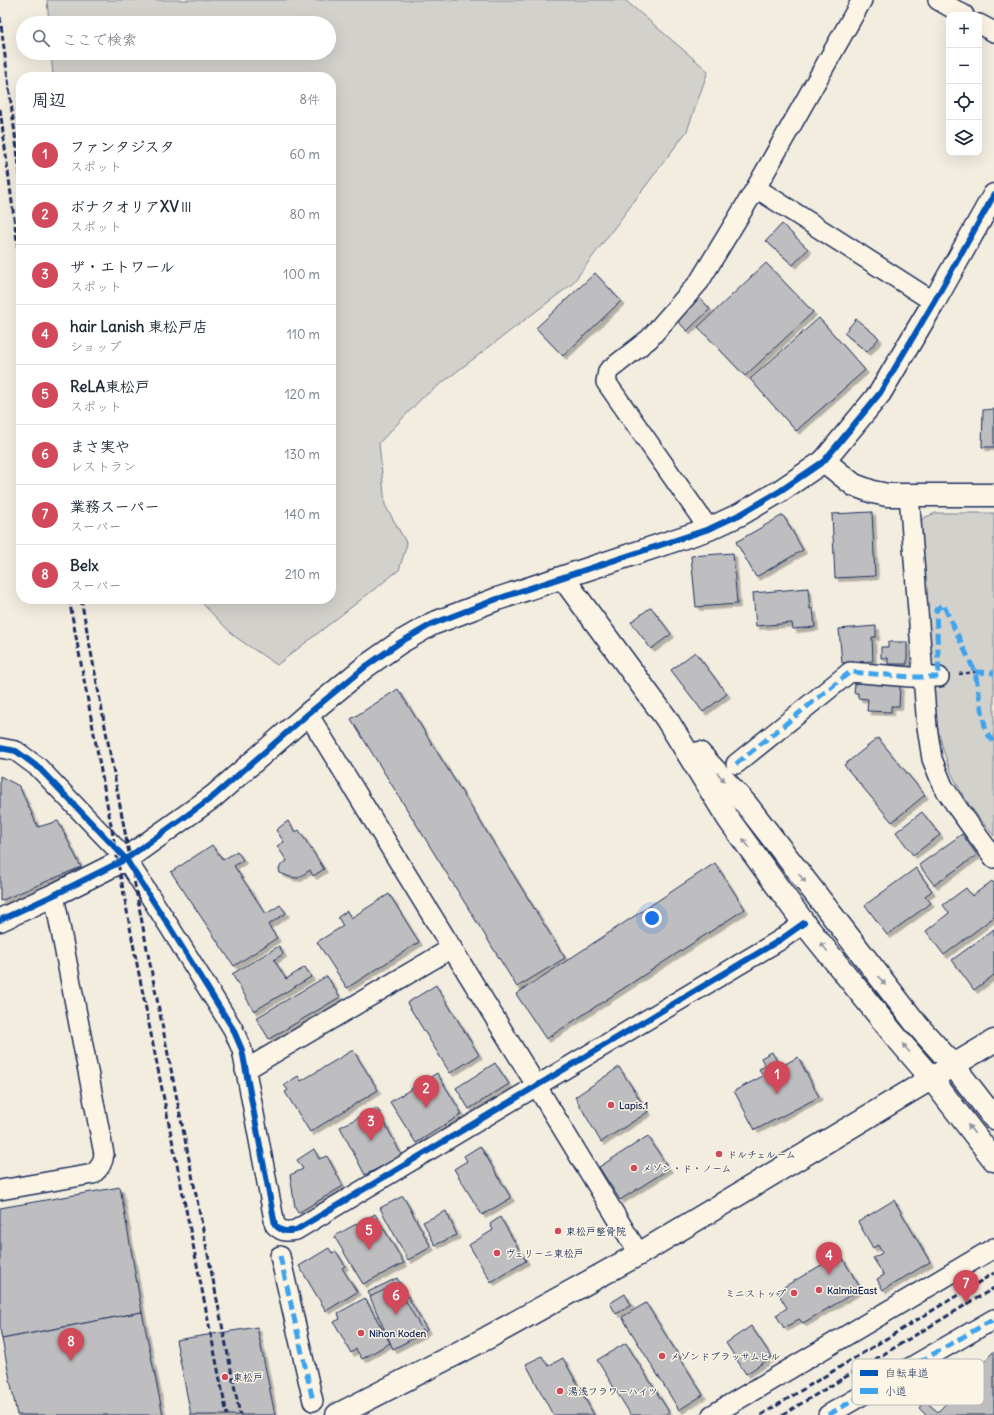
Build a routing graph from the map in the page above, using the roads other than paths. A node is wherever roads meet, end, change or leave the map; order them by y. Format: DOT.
graph roads {
  1 [pos="862,0"];
  2 [pos="938,0"];
  3 [pos="959,12"];
  4 [pos="982,26"];
  5 [pos="994,32"];
  6 [pos="756,188"];
  7 [pos="993,201"];
  8 [pos="934,302"];
  9 [pos="824,460"];
  10 [pos="909,495"];
  11 [pos="994,495"];
  12 [pos="709,529"];
  13 [pos="563,578"];
  14 [pos="931,677"];
  15 [pos="308,714"];
  16 [pos="666,718"];
  17 [pos="0,748"];
  18 [pos="736,764"];
  19 [pos="994,858"];
  20 [pos="126,860"];
  21 [pos="54,895"];
  22 [pos="0,920"];
  23 [pos="804,923"];
  24 [pos="452,948"];
  25 [pos="994,1041"];
  26 [pos="953,1065"];
  27 [pos="245,1070"];
  28 [pos="931,1078"];
  29 [pos="536,1085"];
  30 [pos="994,1118"];
  31 [pos="994,1160"];
  32 [pos="0,1190"];
  33 [pos="994,1248"];
  34 [pos="639,1254"];
  35 [pos="280,1256"];
  36 [pos="994,1319"];
  37 [pos="925,1359"];
  38 [pos="313,1401"];
  39 [pos="852,1401"];
  40 [pos="337,1415"];
  41 [pos="712,1415"];
  42 [pos="828,1415"];
  1 -- 6 [label="street"];
  2 -- 3 [label="street"];
  4 -- 5 [label="street"];
  6 -- 8 [label="street"];
  6 -- 12 [label="street"];
  7 -- 8 [label="street"];
  8 -- 9 [label="street"];
  9 -- 10 [label="street"];
  9 -- 12 [label="street"];
  10 -- 11 [label="street"];
  10 -- 14 [label="street"];
  12 -- 13 [label="street"];
  13 -- 15 [label="street"];
  13 -- 16 [label="street"];
  14 -- 18 [label="street"];
  14 -- 19 [label="street"];
  15 -- 20 [label="street"];
  15 -- 24 [label="street"];
  23 -- 16 [label="street, one-way"];
  16 -- 26 [label="street, one-way"];
  17 -- 20 [label="street"];
  20 -- 21 [label="street"];
  20 -- 27 [label="street"];
  21 -- 22 [label="street"];
  21 -- 32 [label="street"];
  28 -- 23 [label="street, one-way"];
  23 -- 29 [label="street"];
  24 -- 27 [label="street"];
  24 -- 29 [label="street"];
  25 -- 26 [label="street"];
  26 -- 28 [label="street"];
  26 -- 30 [label="street"];
  27 -- 29 [label="street"];
  31 -- 28 [label="street, one-way"];
  28 -- 34 [label="street"];
  29 -- 34 [label="street"];
  33 -- 41 [label="street"];
  34 -- 40 [label="street"];
  35 -- 38 [label="street"];
  36 -- 37 [label="street"];
  39 -- 42 [label="street"];
}
